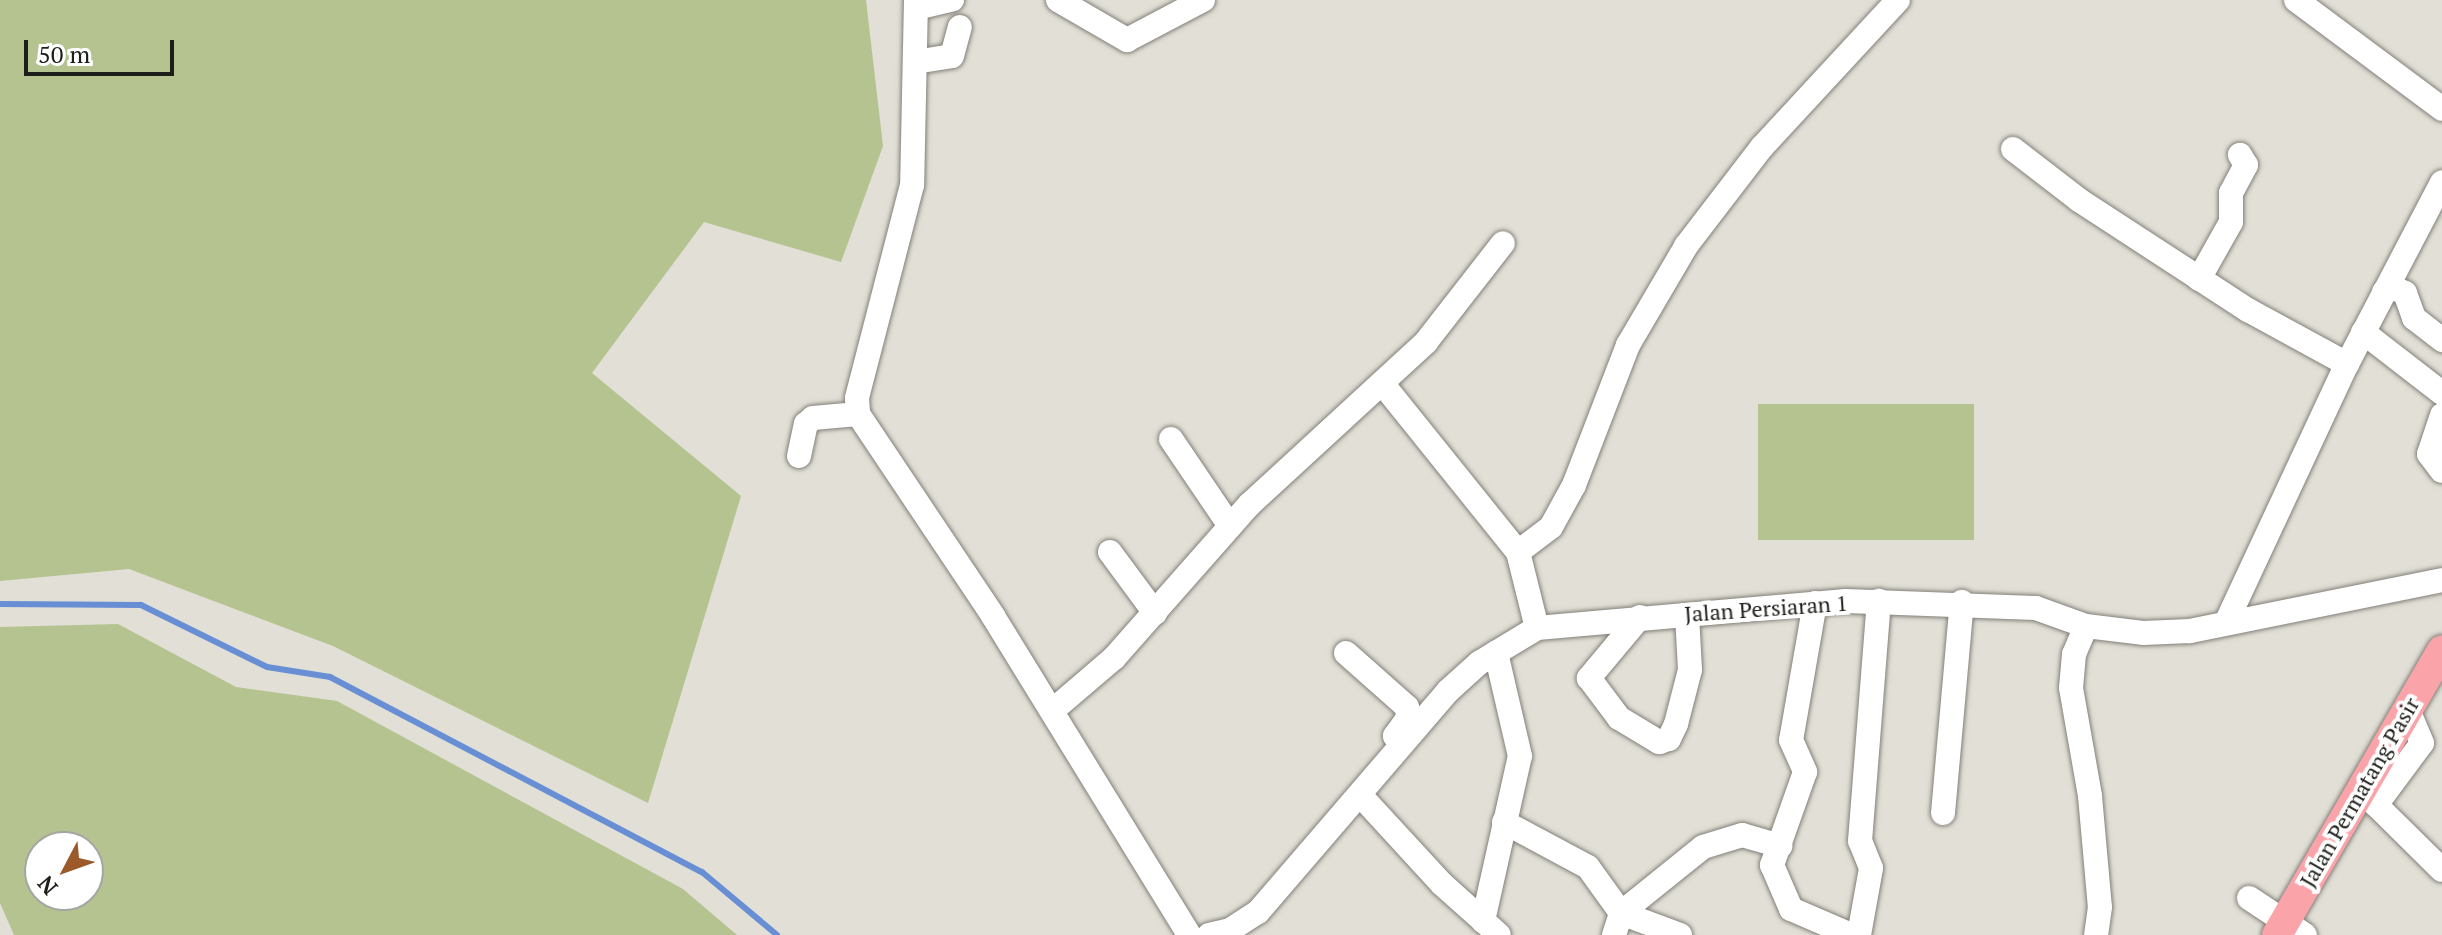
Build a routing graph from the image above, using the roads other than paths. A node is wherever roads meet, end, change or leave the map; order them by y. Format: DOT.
graph roads {
  1 [pos="952,0"];
  2 [pos="1058,0"];
  3 [pos="1203,0"];
  4 [pos="1898,0"];
  5 [pos="2296,0"];
  6 [pos="916,4"];
  7 [pos="960,27"];
  8 [pos="915,62"];
  9 [pos="2442,109"];
  10 [pos="2013,149"];
  11 [pos="2240,155"];
  12 [pos="2442,182"];
  13 [pos="1503,243"];
  14 [pos="2199,279"];
  15 [pos="2384,292"];
  16 [pos="2363,332"];
  17 [pos="2442,340"];
  18 [pos="2347,364"];
  19 [pos="1382,383"];
  20 [pos="2442,393"];
  21 [pos="858,414"];
  22 [pos="2442,415"];
  23 [pos="1171,439"];
  24 [pos="799,456"];
  25 [pos="2442,471"];
  26 [pos="1230,526"];
  27 [pos="1110,552"];
  28 [pos="1518,552"];
  29 [pos="2442,580"];
  30 [pos="1879,601"];
  31 [pos="1962,602"];
  32 [pos="1815,603"];
  33 [pos="1155,613"];
  34 [pos="1687,615"];
  35 [pos="1640,617"];
  36 [pos="2226,623"];
  37 [pos="2086,626"];
  38 [pos="1537,628"];
  39 [pos="2442,650"];
  40 [pos="1346,653"];
  41 [pos="1496,653"];
  42 [pos="1052,711"];
  43 [pos="1398,741"];
  44 [pos="1362,797"];
  45 [pos="2368,798"];
  46 [pos="1943,813"];
  47 [pos="1504,822"];
  48 [pos="1780,846"];
  49 [pos="2442,870"];
  50 [pos="2249,898"];
  51 [pos="1618,924"];
  52 [pos="1491,928"];
  53 [pos="2289,930"];
  54 [pos="1189,935"];
  55 [pos="1209,935"];
  56 [pos="1680,935"];
  57 [pos="1851,935"];
  58 [pos="1859,935"];
  59 [pos="2096,935"];
  1 -- 6 [label="street"];
  2 -- 3 [label="street"];
  4 -- 28 [label="street"];
  5 -- 9 [label="street"];
  6 -- 8 [label="street"];
  7 -- 8 [label="street"];
  8 -- 21 [label="street"];
  10 -- 14 [label="street"];
  11 -- 14 [label="street"];
  12 -- 15 [label="street"];
  13 -- 19 [label="street"];
  14 -- 18 [label="street"];
  15 -- 16 [label="street"];
  15 -- 17 [label="street"];
  16 -- 18 [label="street"];
  16 -- 20 [label="street"];
  18 -- 36 [label="street"];
  19 -- 26 [label="street"];
  19 -- 28 [label="street"];
  21 -- 24 [label="street"];
  21 -- 42 [label="street"];
  22 -- 25 [label="street"];
  23 -- 26 [label="street"];
  26 -- 33 [label="street"];
  27 -- 33 [label="street"];
  28 -- 38 [label="street"];
  29 -- 36 [label="street, Jalan Persiaran 1"];
  30 -- 31 [label="street, Jalan Persiaran 1"];
  30 -- 32 [label="street, Jalan Persiaran 1"];
  30 -- 58 [label="street"];
  31 -- 37 [label="street, Jalan Persiaran 1"];
  31 -- 46 [label="street"];
  32 -- 34 [label="street, Jalan Persiaran 1"];
  32 -- 48 [label="street"];
  33 -- 42 [label="street"];
  34 -- 35 [label="street, Jalan Persiaran 1"];
  34 -- 35 [label="street"];
  35 -- 38 [label="street, Jalan Persiaran 1"];
  36 -- 37 [label="street, Jalan Persiaran 1"];
  37 -- 59 [label="street"];
  38 -- 41 [label="street, Jalan Persiaran 1"];
  39 -- 45 [label="main road, Jalan Permatang Pasir"];
  40 -- 43 [label="street"];
  41 -- 43 [label="street, Jalan Persiaran 1"];
  41 -- 47 [label="street"];
  42 -- 54 [label="street"];
  43 -- 44 [label="street, Jalan Persiaran 1"];
  44 -- 52 [label="street"];
  44 -- 55 [label="street, Jalan Persiaran 1"];
  45 -- 49 [label="street"];
  45 -- 53 [label="main road, Jalan Permatang Pasir"];
  47 -- 51 [label="street"];
  47 -- 52 [label="street"];
  48 -- 51 [label="street"];
  48 -- 57 [label="street"];
  50 -- 53 [label="street"];
  51 -- 56 [label="street"];
}
